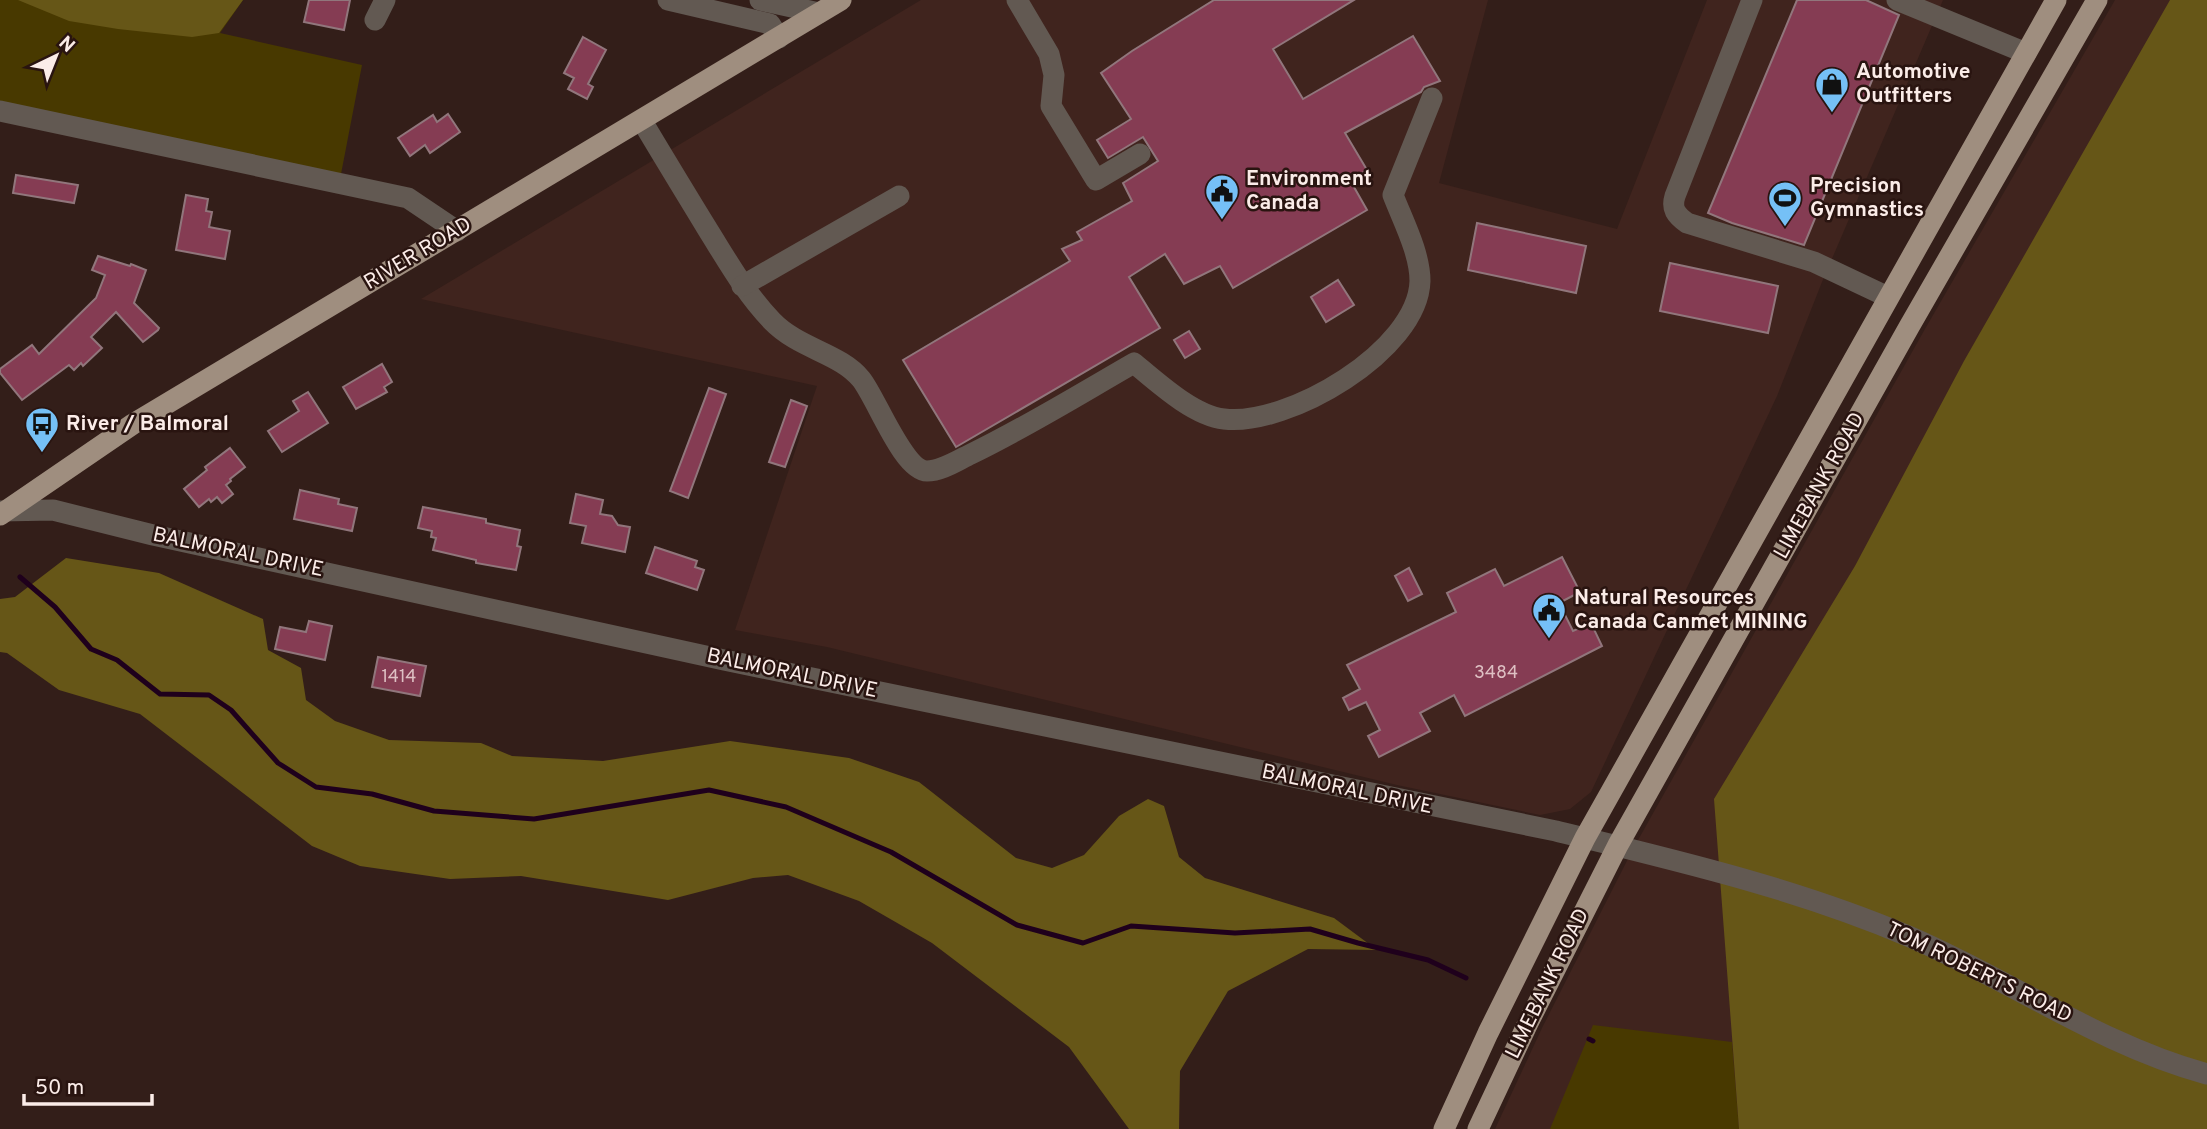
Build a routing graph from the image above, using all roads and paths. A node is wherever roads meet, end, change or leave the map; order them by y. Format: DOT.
graph roads {
  1 [pos="385,0"];
  2 [pos="668,0"];
  3 [pos="760,0"];
  4 [pos="841,0"];
  5 [pos="1017,0"];
  6 [pos="1752,0"];
  7 [pos="1897,0"];
  8 [pos="2056,0"];
  9 [pos="2097,0"];
  10 [pos="819,13"];
  11 [pos="375,20"];
  12 [pos="779,38"];
  13 [pos="2026,53"];
  14 [pos="1432,99"];
  15 [pos="0,111"];
  16 [pos="642,121"];
  17 [pos="1140,154"];
  18 [pos="899,196"];
  19 [pos="457,231"];
  20 [pos="742,286"];
  21 [pos="1888,297"];
  22 [pos="2,512"];
  23 [pos="1585,838"];
  24 [pos="1618,845"];
  25 [pos="2207,1074"];
  26 [pos="1444,1129"];
  27 [pos="1478,1129"];
  1 -- 11 [label="street"];
  2 -- 12 [label="street"];
  3 -- 10 [label="street"];
  4 -- 10 [label="main road, RIVER ROAD"];
  5 -- 17 [label="street"];
  6 -- 21 [label="street"];
  7 -- 13 [label="street"];
  8 -- 13 [label="main road, LIMEBANK ROAD"];
  9 -- 24 [label="main road, LIMEBANK ROAD"];
  10 -- 12 [label="main road, RIVER ROAD"];
  12 -- 16 [label="main road, RIVER ROAD"];
  13 -- 21 [label="main road, LIMEBANK ROAD"];
  14 -- 20 [label="street"];
  15 -- 19 [label="street"];
  16 -- 19 [label="main road, RIVER ROAD"];
  16 -- 20 [label="street"];
  18 -- 20 [label="street"];
  19 -- 22 [label="main road, RIVER ROAD"];
  21 -- 23 [label="main road, LIMEBANK ROAD"];
  22 -- 23 [label="street, BALMORAL DRIVE"];
  23 -- 24 [label="street, TOM ROBERTS ROAD"];
  23 -- 26 [label="main road, LIMEBANK ROAD"];
  24 -- 25 [label="street, TOM ROBERTS ROAD"];
  24 -- 27 [label="main road, LIMEBANK ROAD"];
}
